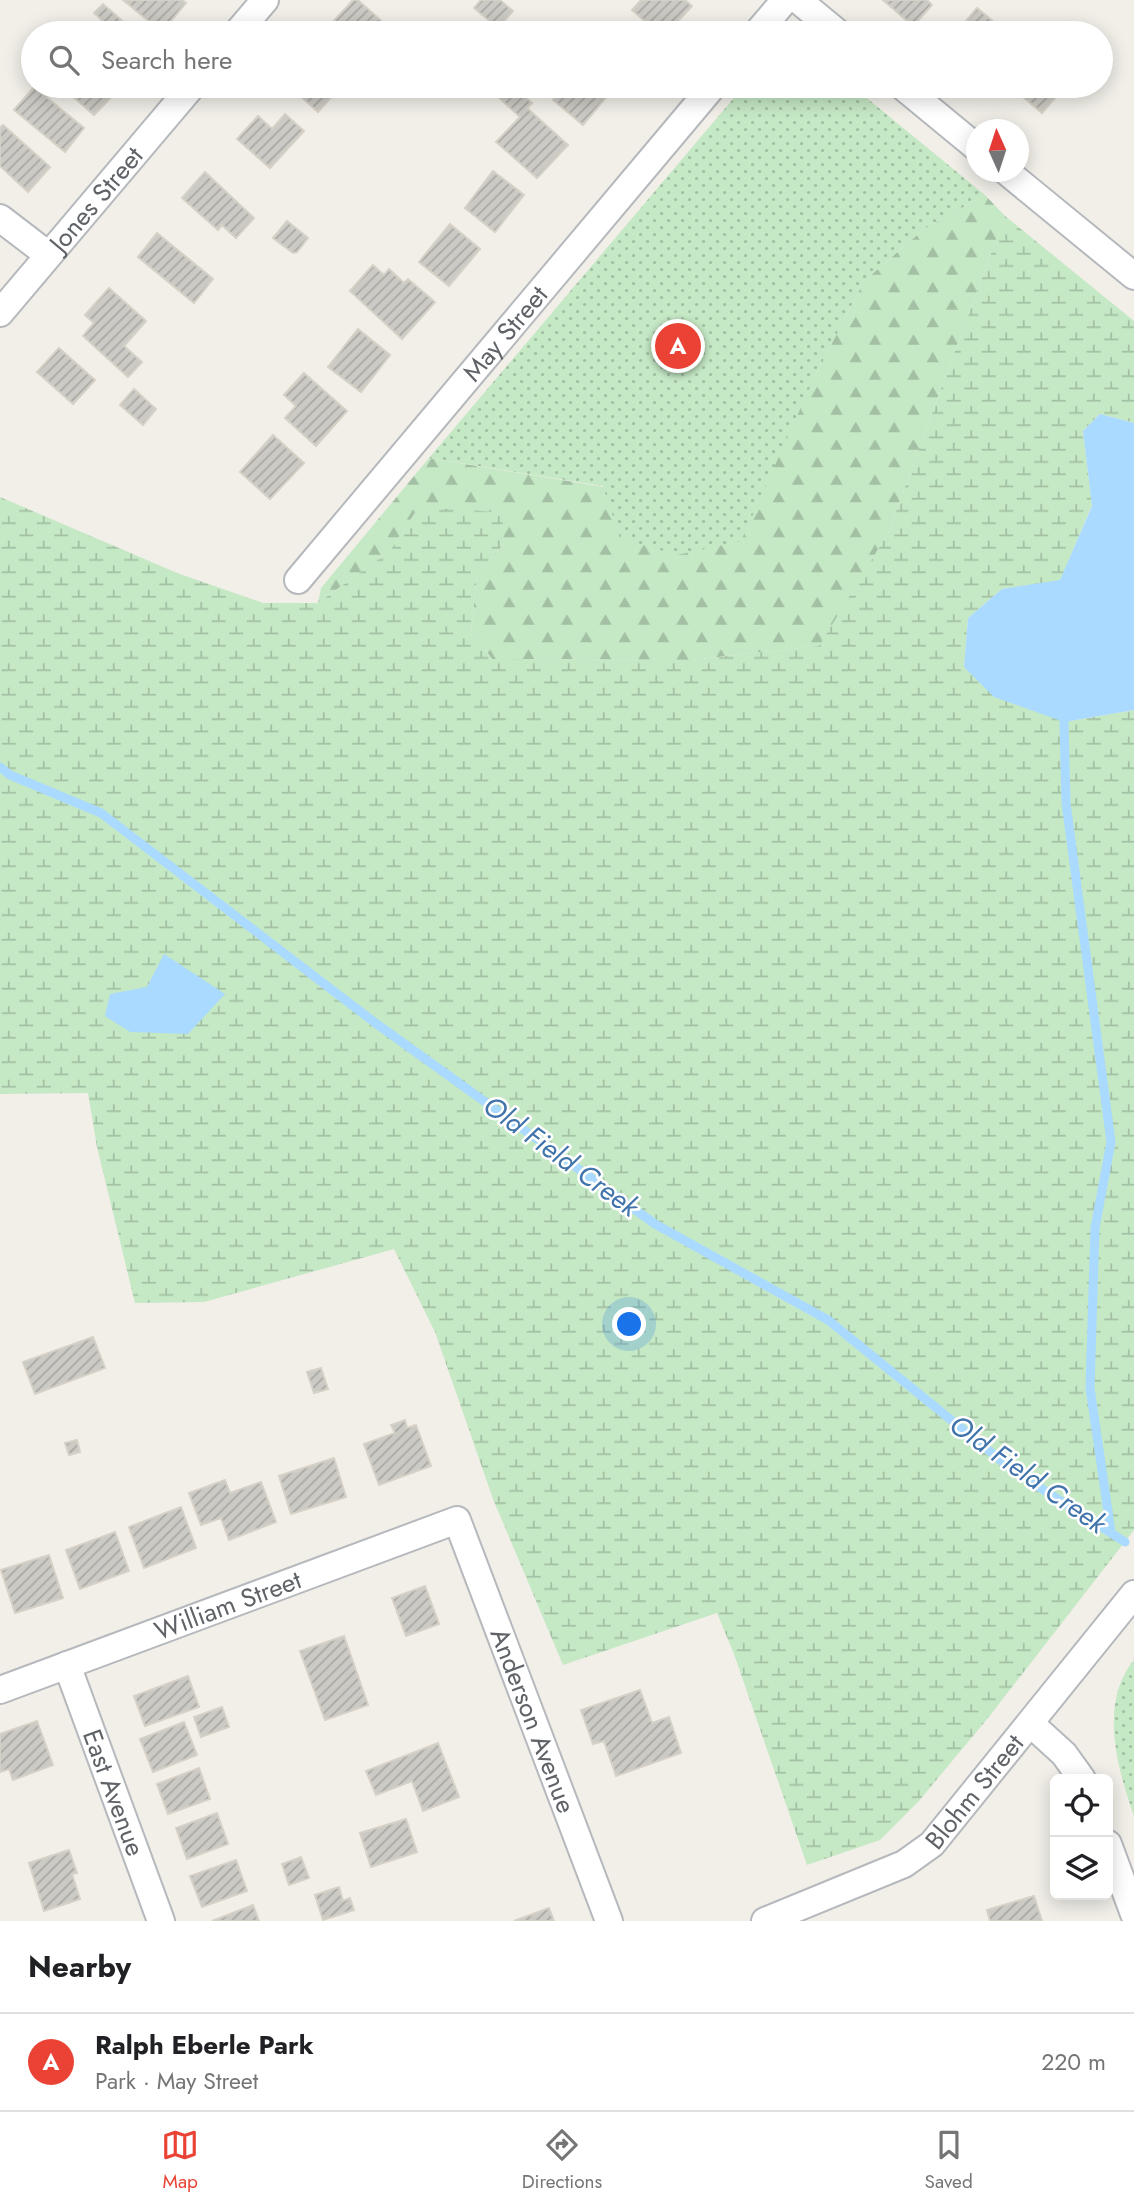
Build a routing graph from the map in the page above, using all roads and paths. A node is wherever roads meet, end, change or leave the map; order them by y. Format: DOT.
graph roads {
  1 [pos="265,0"];
  2 [pos="785,0"];
  3 [pos="798,0"];
  4 [pos="247,21"];
  5 [pos="767,21"];
  6 [pos="823,21"];
  7 [pos="182,98"];
  8 [pos="703,98"];
  9 [pos="917,98"];
  10 [pos="966,139"];
  11 [pos="1019,182"];
  12 [pos="0,218"];
  13 [pos="47,254"];
  14 [pos="1134,276"];
  15 [pos="0,313"];
  16 [pos="298,580"];
  17 [pos="457,1520"];
  18 [pos="1134,1594"];
  19 [pos="67,1665"];
  20 [pos="0,1690"];
  21 [pos="1031,1724"];
  22 [pos="1078,1774"];
  23 [pos="1113,1857"];
  24 [pos="1134,1914"];
  25 [pos="161,1921"];
  26 [pos="609,1921"];
  27 [pos="765,1921"];
  1 -- 4 [label="street"];
  2 -- 5 [label="street"];
  3 -- 6 [label="street"];
  7 -- 13 [label="street, Jones Street"];
  8 -- 16 [label="street, May Street"];
  9 -- 10 [label="street"];
  11 -- 14 [label="street"];
  12 -- 13 [label="street"];
  13 -- 15 [label="street, Jones Street"];
  17 -- 19 [label="street, William Street"];
  17 -- 26 [label="street, Anderson Avenue"];
  18 -- 21 [label="street, Blohm Street"];
  19 -- 20 [label="street, William Street"];
  19 -- 25 [label="street, East Avenue"];
  21 -- 22 [label="street"];
  21 -- 27 [label="street, Blohm Street"];
  23 -- 24 [label="street"];
}
